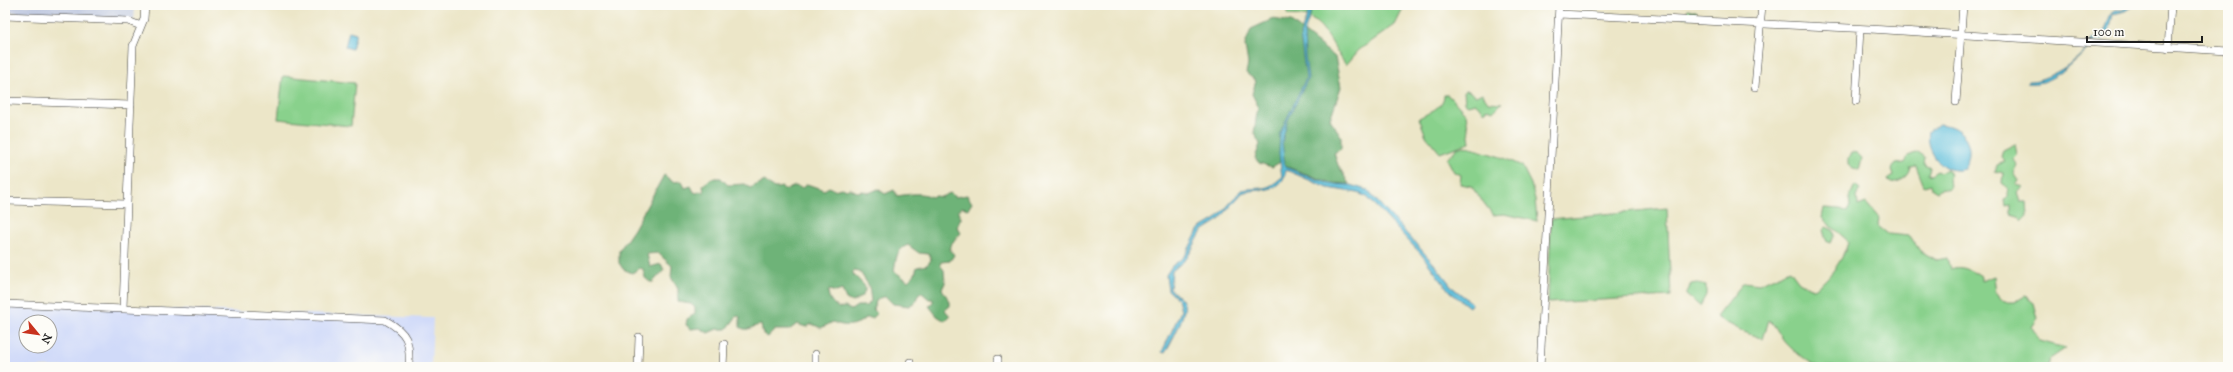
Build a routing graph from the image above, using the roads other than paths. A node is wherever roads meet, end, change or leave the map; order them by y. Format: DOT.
graph roads {
  1 [pos="145,5"];
  2 [pos="1559,5"];
  3 [pos="1762,5"];
  4 [pos="1963,5"];
  5 [pos="2171,5"];
  6 [pos="1559,14"];
  7 [pos="5,16"];
  8 [pos="1760,24"];
  9 [pos="141,26"];
  10 [pos="1860,29"];
  11 [pos="1961,36"];
  12 [pos="2168,48"];
  13 [pos="2228,51"];
  14 [pos="1755,87"];
  15 [pos="5,101"];
  16 [pos="1856,101"];
  17 [pos="1956,102"];
  18 [pos="131,105"];
  19 [pos="5,202"];
  20 [pos="127,204"];
  21 [pos="5,304"];
  22 [pos="123,308"];
  23 [pos="638,337"];
  24 [pos="724,344"];
  25 [pos="816,354"];
  26 [pos="409,367"];
  27 [pos="638,367"];
  28 [pos="723,367"];
  29 [pos="815,367"];
  30 [pos="1540,367"];
  1 -- 9 [label="street"];
  2 -- 6 [label="street"];
  3 -- 8 [label="street"];
  4 -- 11 [label="street"];
  5 -- 12 [label="street"];
  6 -- 8 [label="street"];
  6 -- 30 [label="street"];
  7 -- 9 [label="street"];
  8 -- 10 [label="street"];
  8 -- 14 [label="street"];
  9 -- 18 [label="street"];
  10 -- 11 [label="street"];
  10 -- 16 [label="street"];
  11 -- 12 [label="street"];
  11 -- 17 [label="street"];
  12 -- 13 [label="street"];
  15 -- 18 [label="street"];
  18 -- 20 [label="street"];
  19 -- 20 [label="street"];
  20 -- 22 [label="street"];
  21 -- 22 [label="street"];
  22 -- 26 [label="street"];
  23 -- 27 [label="street"];
  24 -- 28 [label="street"];
  25 -- 29 [label="street"];
}
